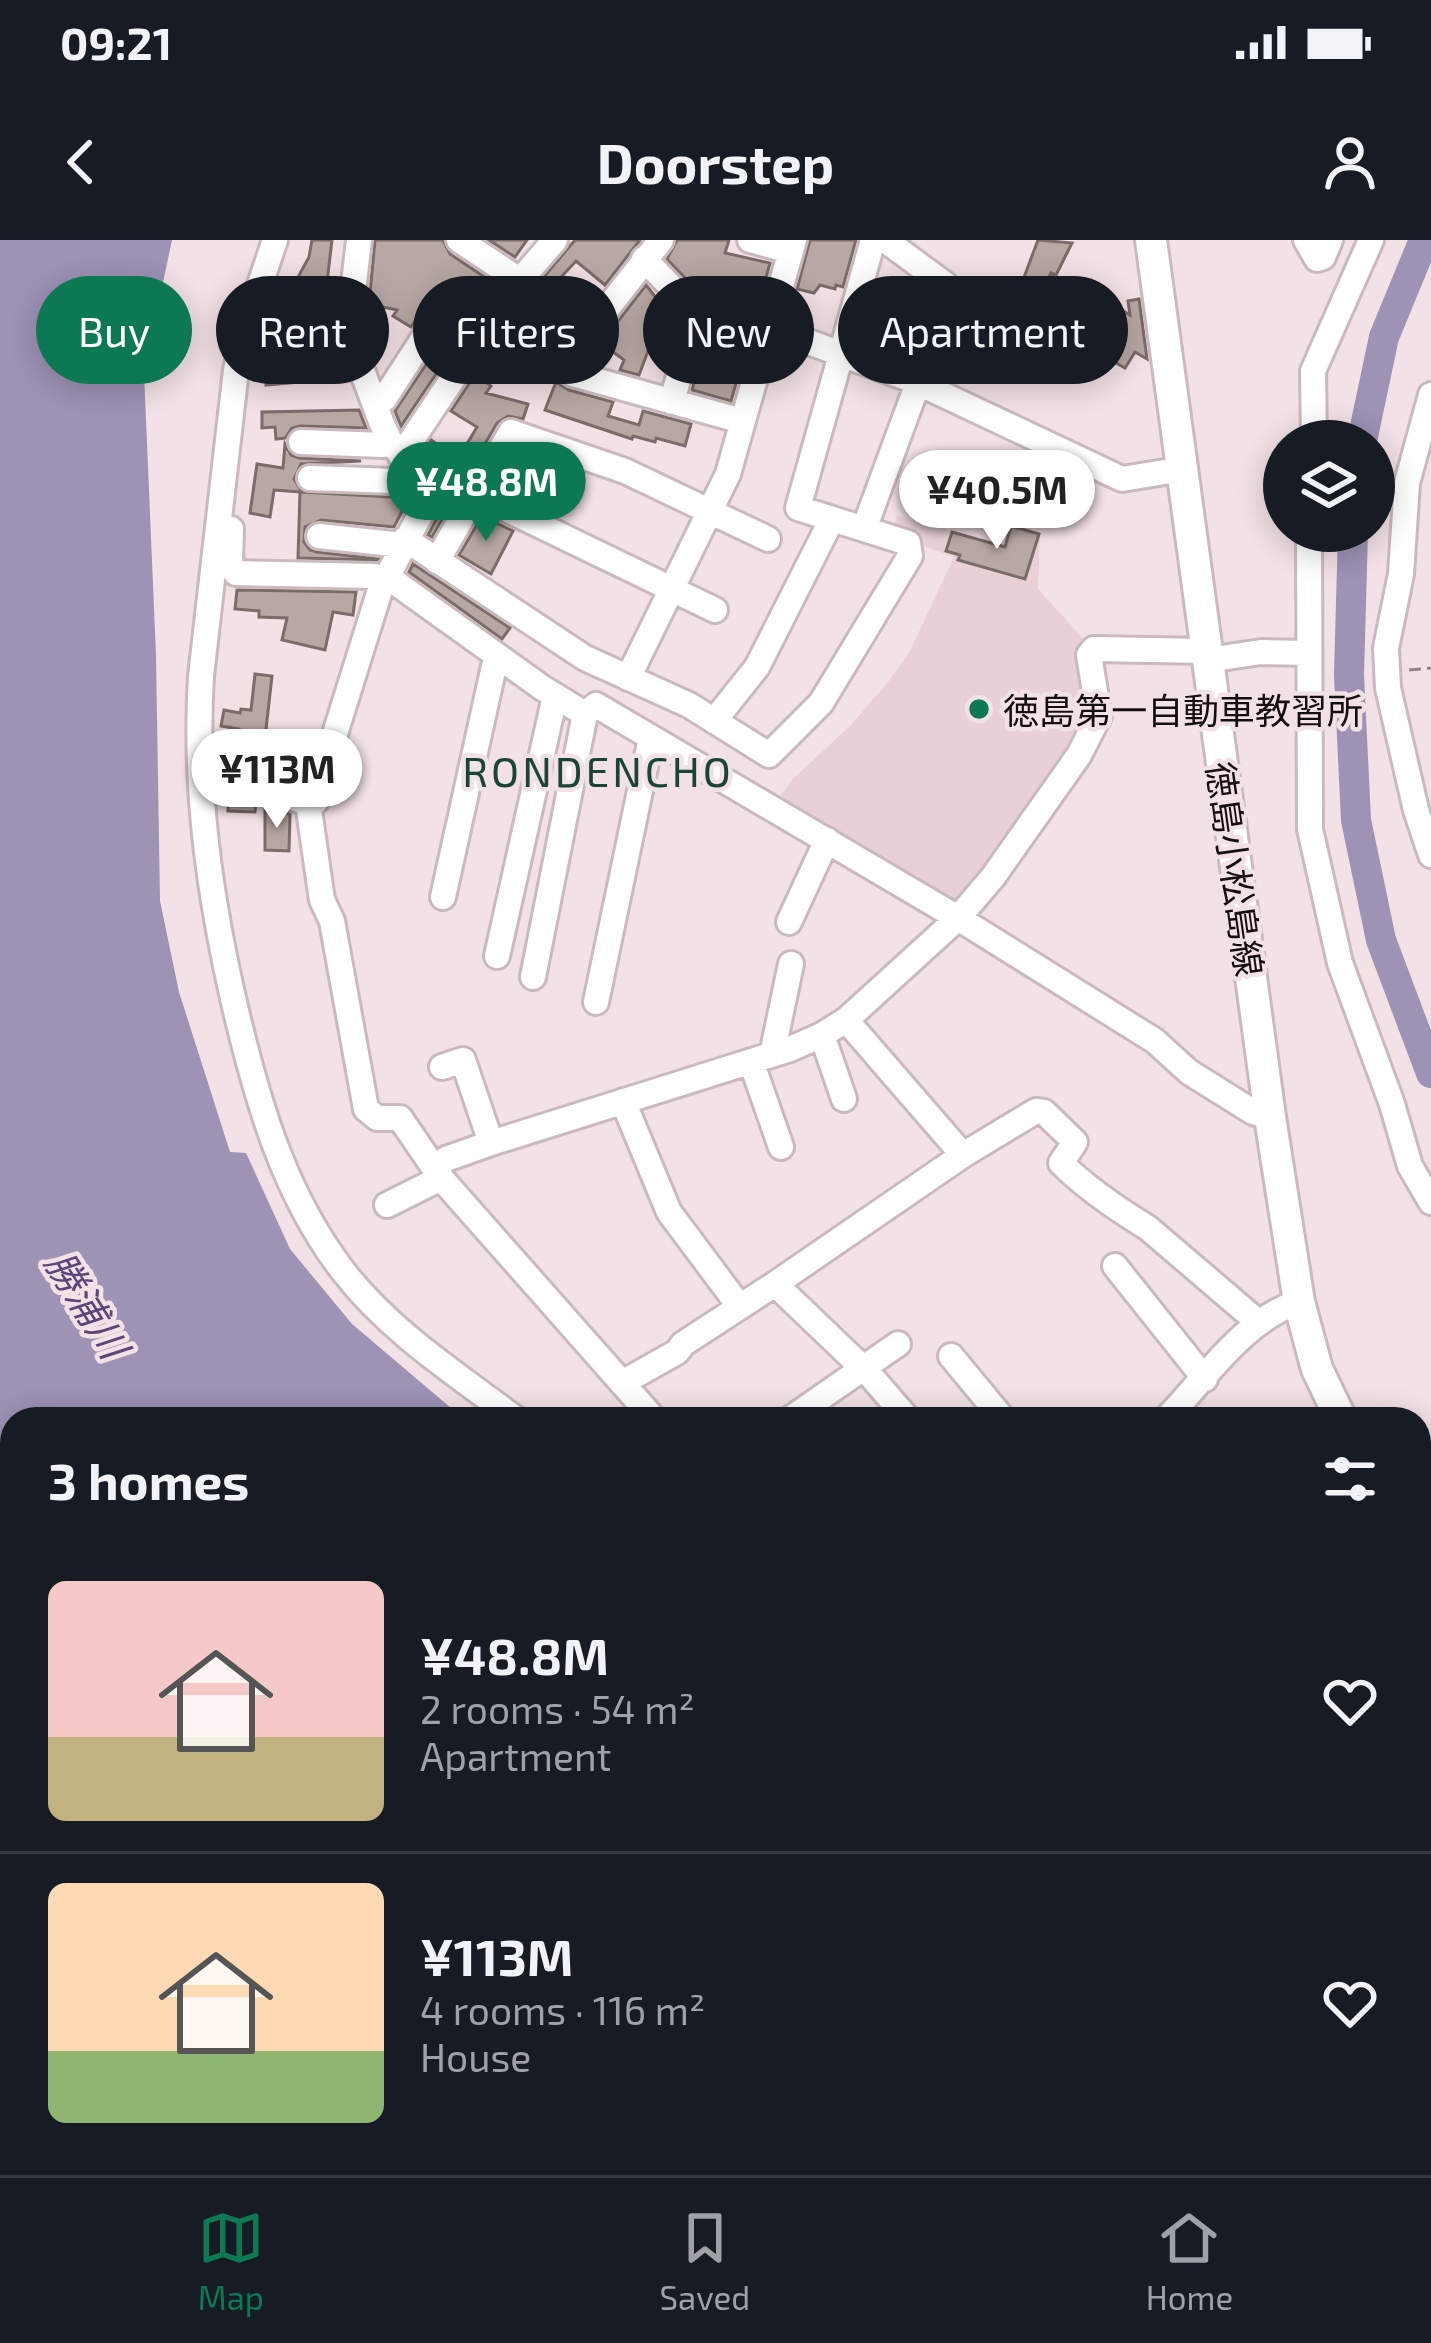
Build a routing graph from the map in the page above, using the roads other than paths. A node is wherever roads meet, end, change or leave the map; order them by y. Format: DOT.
graph roads {
  1 [pos="275,240"];
  2 [pos="359,240"];
  3 [pos="459,240"];
  4 [pos="555,240"];
  5 [pos="750,240"];
  6 [pos="873,240"];
  7 [pos="885,240"];
  8 [pos="1151,240"];
  9 [pos="1306,240"];
  10 [pos="1330,240"];
  11 [pos="1371,240"];
  12 [pos="792,246"];
  13 [pos="653,249"];
  14 [pos="513,276"];
  15 [pos="523,276"];
  16 [pos="668,276"];
  17 [pos="784,276"];
  18 [pos="864,276"];
  19 [pos="934,276"];
  20 [pos="838,371"];
  21 [pos="676,384"];
  22 [pos="754,384"];
  23 [pos="914,384"];
  24 [pos="919,384"];
  25 [pos="1431,395"];
  26 [pos="671,402"];
  27 [pos="376,405"];
  28 [pos="1314,420"];
  29 [pos="742,422"];
  30 [pos="302,442"];
  31 [pos="396,448"];
  32 [pos="1183,469"];
  33 [pos="310,478"];
  34 [pos="423,482"];
  35 [pos="477,495"];
  36 [pos="710,512"];
  37 [pos="831,521"];
  38 [pos="219,522"];
  39 [pos="864,530"];
  40 [pos="319,536"];
  41 [pos="768,539"];
  42 [pos="403,542"];
  43 [pos="1309,552"];
  44 [pos="437,561"];
  45 [pos="386,579"];
  46 [pos="673,588"];
  47 [pos="715,610"];
  48 [pos="1310,653"];
  49 [pos="1207,655"];
  50 [pos="501,659"];
  51 [pos="628,678"];
  52 [pos="555,696"];
  53 [pos="586,714"];
  54 [pos="714,721"];
  55 [pos="651,738"];
  56 [pos="202,777"];
  57 [pos="308,802"];
  58 [pos="826,840"];
  59 [pos="1431,855"];
  60 [pos="442,897"];
  61 [pos="958,918"];
  62 [pos="789,922"];
  63 [pos="497,956"];
  64 [pos="791,964"];
  65 [pos="533,976"];
  66 [pos="596,1003"];
  67 [pos="846,1019"];
  68 [pos="822,1036"];
  69 [pos="764,1057"];
  70 [pos="442,1067"];
  71 [pos="844,1100"];
  72 [pos="623,1101"];
  73 [pos="1270,1117"];
  74 [pos="491,1143"];
  75 [pos="781,1147"];
  76 [pos="963,1155"];
  77 [pos="438,1173"];
  78 [pos="1431,1202"];
  79 [pos="387,1205"];
  80 [pos="1115,1266"];
  81 [pos="775,1284"];
  82 [pos="1299,1303"];
  83 [pos="740,1307"];
  84 [pos="1258,1322"];
  85 [pos="898,1344"];
  86 [pos="952,1356"];
  87 [pos="862,1371"];
  88 [pos="1205,1379"];
  89 [pos="622,1383"];
  90 [pos="500,1407"];
  91 [pos="643,1407"];
  92 [pos="814,1407"];
  93 [pos="898,1407"];
  94 [pos="993,1407"];
  95 [pos="1178,1407"];
  96 [pos="1335,1407"];
  1 -- 38 [label="street"];
  2 -- 27 [label="street"];
  3 -- 14 [label="street"];
  4 -- 15 [label="street"];
  5 -- 12 [label="street"];
  6 -- 18 [label="street"];
  7 -- 19 [label="street"];
  8 -- 32 [label="main road, 徳島小松島線"];
  9 -- 10 [label="street"];
  11 -- 28 [label="street"];
  12 -- 17 [label="street"];
  13 -- 16 [label="street"];
  13 -- 26 [label="street"];
  20 -- 37 [label="street"];
  21 -- 26 [label="street"];
  22 -- 29 [label="street"];
  23 -- 39 [label="street"];
  24 -- 32 [label="street"];
  25 -- 59 [label="street"];
  26 -- 29 [label="street"];
  27 -- 31 [label="street"];
  27 -- 31 [label="street"];
  29 -- 36 [label="street"];
  30 -- 31 [label="street"];
  31 -- 34 [label="street"];
  32 -- 49 [label="main road, 徳島小松島線"];
  33 -- 34 [label="street"];
  34 -- 42 [label="street"];
  35 -- 36 [label="street"];
  35 -- 44 [label="street"];
  35 -- 46 [label="street"];
  36 -- 41 [label="street"];
  36 -- 46 [label="street"];
  37 -- 39 [label="street"];
  37 -- 54 [label="street"];
  38 -- 45 [label="street"];
  38 -- 56 [label="street"];
  39 -- 54 [label="street"];
  40 -- 42 [label="street"];
  42 -- 44 [label="street"];
  42 -- 45 [label="street"];
  43 -- 48 [label="street"];
  44 -- 51 [label="street"];
  45 -- 50 [label="street"];
  45 -- 57 [label="street"];
  46 -- 47 [label="street"];
  46 -- 51 [label="street"];
  48 -- 49 [label="street"];
  48 -- 78 [label="street"];
  49 -- 61 [label="street"];
  49 -- 73 [label="main road, 徳島小松島線"];
  50 -- 52 [label="street"];
  50 -- 60 [label="street"];
  51 -- 54 [label="street"];
  52 -- 53 [label="street"];
  52 -- 63 [label="street"];
  53 -- 55 [label="street"];
  53 -- 65 [label="street"];
  55 -- 58 [label="street"];
  55 -- 66 [label="street"];
  56 -- 57 [label="street"];
  56 -- 90 [label="street"];
  57 -- 77 [label="street"];
  58 -- 61 [label="street"];
  58 -- 62 [label="street"];
  61 -- 67 [label="street"];
  61 -- 73 [label="street"];
  64 -- 69 [label="street"];
  67 -- 68 [label="street"];
  67 -- 76 [label="street"];
  68 -- 69 [label="street"];
  68 -- 71 [label="street"];
  69 -- 72 [label="street"];
  69 -- 75 [label="street"];
  70 -- 74 [label="street"];
  72 -- 74 [label="street"];
  72 -- 83 [label="street"];
  73 -- 82 [label="main road, 徳島小松島線"];
  74 -- 77 [label="street"];
  76 -- 81 [label="street"];
  76 -- 84 [label="street"];
  77 -- 79 [label="street"];
  77 -- 89 [label="street"];
  80 -- 88 [label="street"];
  81 -- 83 [label="street"];
  81 -- 87 [label="street"];
  82 -- 84 [label="street"];
  82 -- 96 [label="main road, 徳島小松島線"];
  83 -- 89 [label="street"];
  84 -- 88 [label="street"];
  85 -- 87 [label="street"];
  86 -- 94 [label="street"];
  87 -- 92 [label="street"];
  87 -- 93 [label="street"];
  88 -- 95 [label="street"];
  89 -- 91 [label="street"];
}
